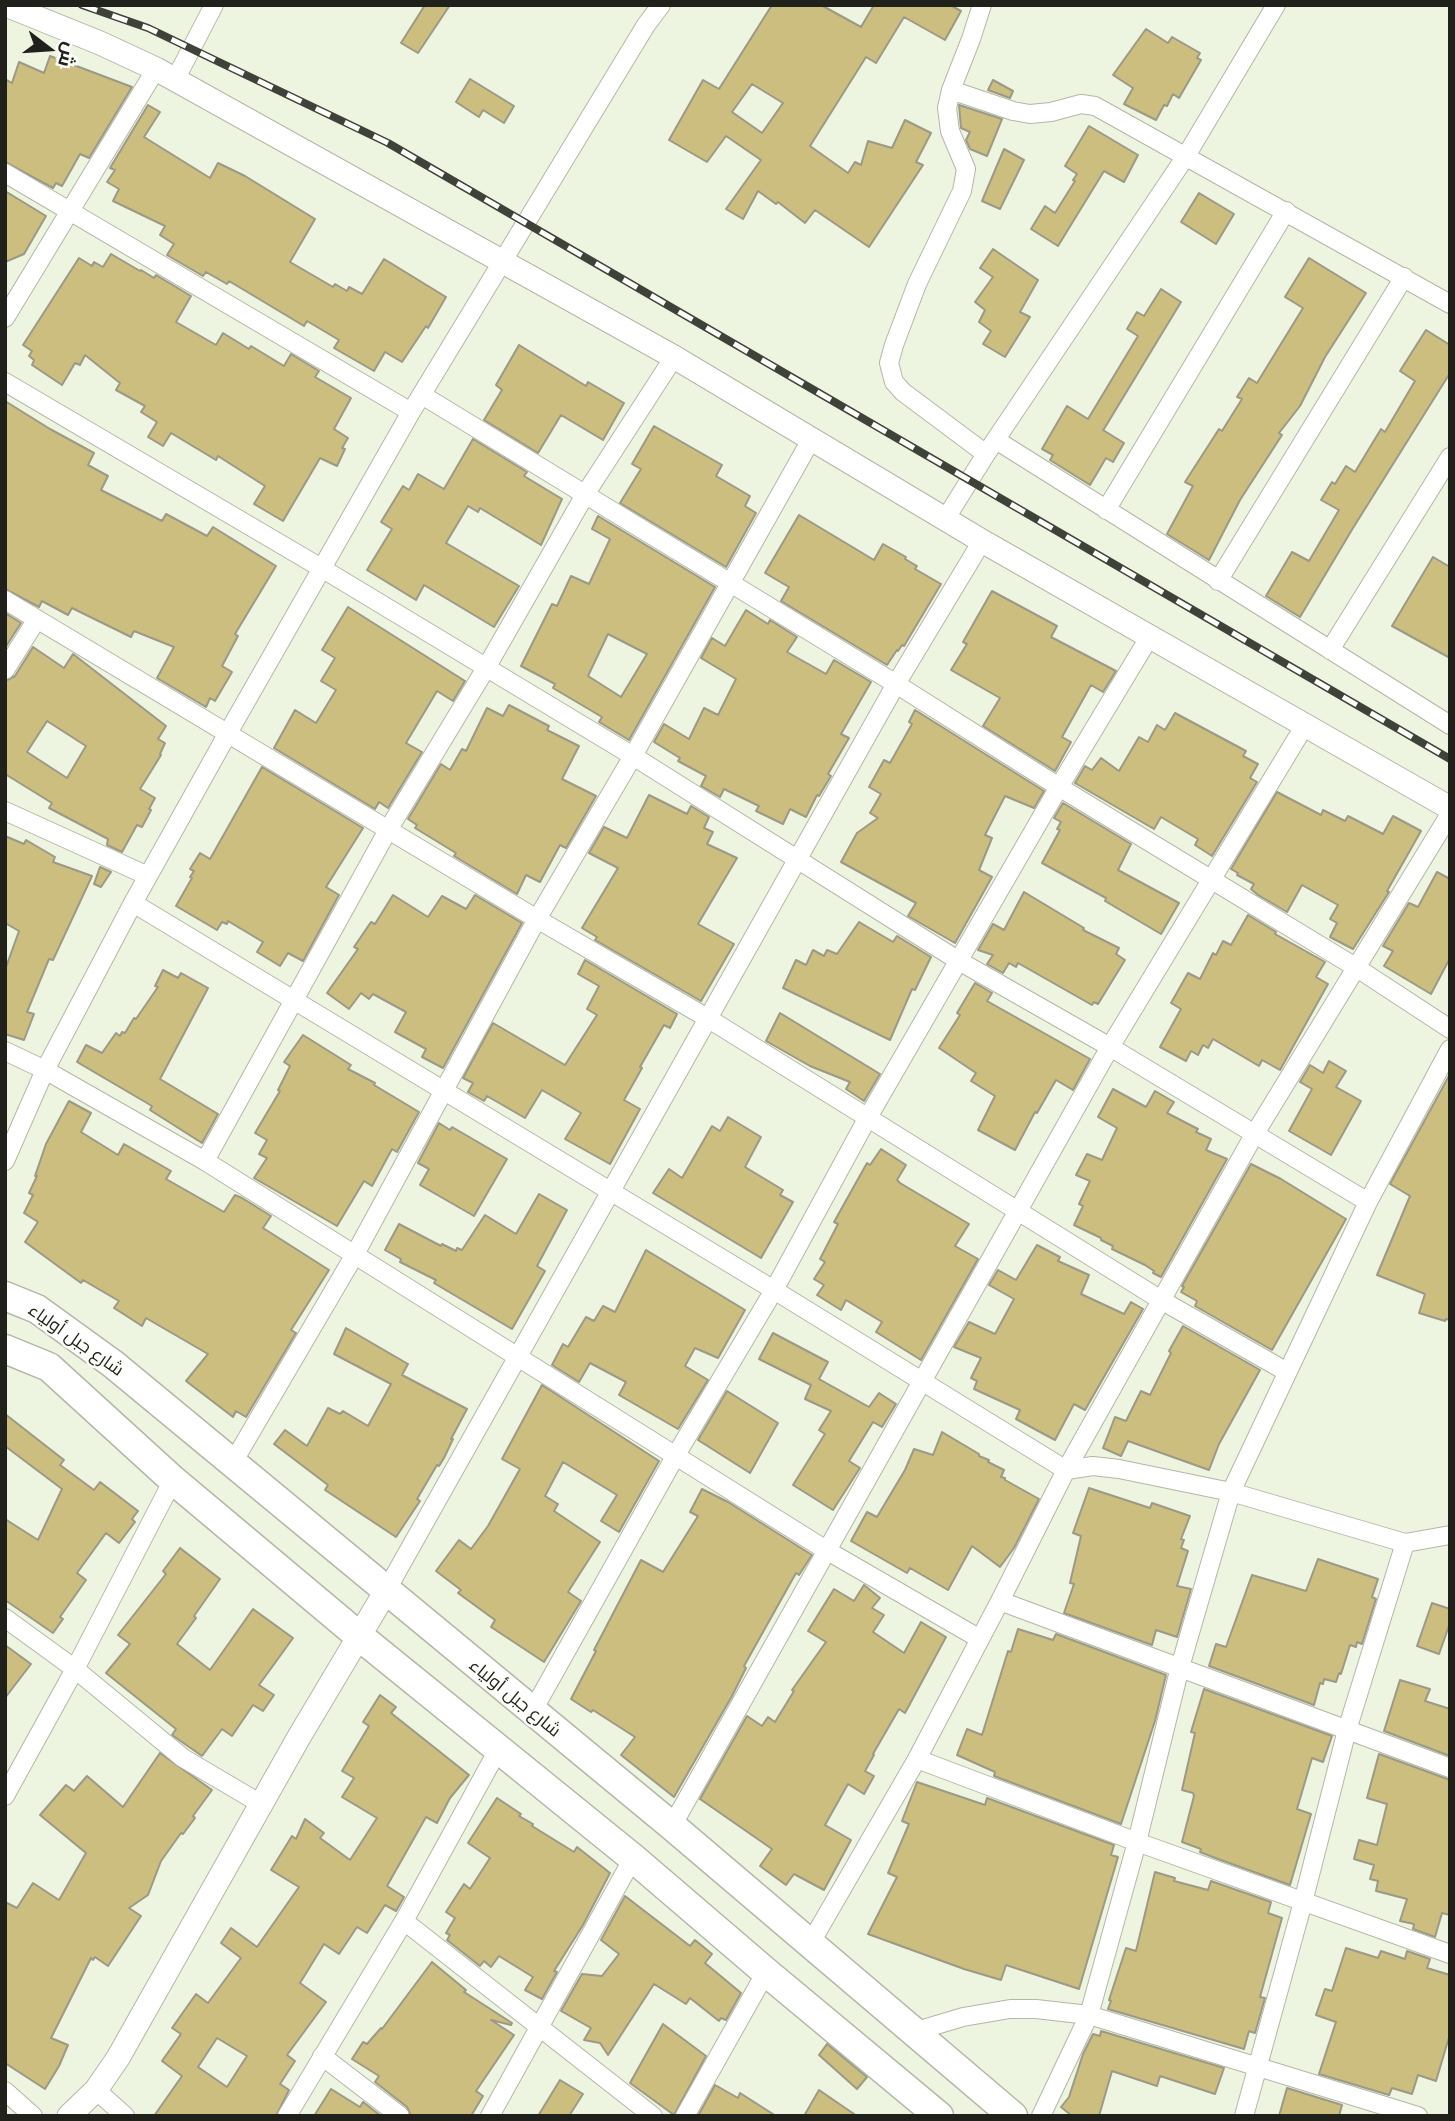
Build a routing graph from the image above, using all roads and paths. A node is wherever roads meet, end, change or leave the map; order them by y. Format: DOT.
graph roads {
  1 [pos="6,5"];
  2 [pos="214,5"];
  3 [pos="661,5"];
  4 [pos="982,5"];
  5 [pos="1276,5"];
  6 [pos="166,75"];
  7 [pos="951,90"];
  8 [pos="1186,156"];
  9 [pos="5,173"];
  10 [pos="70,211"];
  11 [pos="1286,211"];
  12 [pos="504,263"];
  13 [pos="1404,277"];
  14 [pos="1450,304"];
  15 [pos="5,318"];
  16 [pos="674,357"];
  17 [pos="5,382"];
  18 [pos="422,395"];
  19 [pos="411,412"];
  20 [pos="812,438"];
  21 [pos="991,447"];
  22 [pos="1450,457"];
  23 [pos="586,493"];
  24 [pos="1106,510"];
  25 [pos="946,519"];
  26 [pos="982,541"];
  27 [pos="323,569"];
  28 [pos="1218,581"];
  29 [pos="731,583"];
  30 [pos="5,600"];
  31 [pos="37,618"];
  32 [pos="1150,636"];
  33 [pos="1330,650"];
  34 [pos="486,668"];
  35 [pos="5,670"];
  36 [pos="896,684"];
  37 [pos="1305,724"];
  38 [pos="1450,725"];
  39 [pos="228,733"];
  40 [pos="633,756"];
  41 [pos="1059,788"];
  42 [pos="1450,808"];
  43 [pos="5,811"];
  44 [pos="1450,814"];
  45 [pos="388,830"];
  46 [pos="797,859"];
  47 [pos="148,876"];
  48 [pos="1210,878"];
  49 [pos="133,903"];
  50 [pos="537,919"];
  51 [pos="959,961"];
  52 [pos="1357,968"];
  53 [pos="293,1001"];
  54 [pos="709,1019"];
  55 [pos="1450,1029"];
  56 [pos="1110,1047"];
  57 [pos="1450,1049"];
  58 [pos="5,1051"];
  59 [pos="45,1070"];
  60 [pos="444,1090"];
  61 [pos="867,1119"];
  62 [pos="1254,1135"];
  63 [pos="5,1161"];
  64 [pos="205,1161"];
  65 [pos="611,1193"];
  66 [pos="1368,1202"];
  67 [pos="1017,1212"];
  68 [pos="354,1256"];
  69 [pos="774,1290"];
  70 [pos="5,1296"];
  71 [pos="1161,1300"];
  72 [pos="5,1349"];
  73 [pos="517,1357"];
  74 [pos="1287,1373"];
  75 [pos="924,1381"];
  76 [pos="676,1455"];
  77 [pos="232,1464"];
  78 [pos="1066,1470"];
  79 [pos="173,1480"];
  80 [pos="1231,1492"];
  81 [pos="1450,1535"];
  82 [pos="1405,1544"];
  83 [pos="826,1550"];
  84 [pos="386,1591"];
  85 [pos="1000,1601"];
  86 [pos="5,1618"];
  87 [pos="359,1636"];
  88 [pos="980,1639"];
  89 [pos="1180,1668"];
  90 [pos="75,1669"];
  91 [pos="532,1712"];
  92 [pos="1348,1730"];
  93 [pos="499,1748"];
  94 [pos="917,1759"];
  95 [pos="1450,1768"];
  96 [pos="5,1796"];
  97 [pos="261,1804"];
  98 [pos="672,1826"];
  99 [pos="1137,1842"];
  100 [pos="634,1858"];
  101 [pos="1303,1902"];
  102 [pos="404,1921"];
  103 [pos="810,1944"];
  104 [pos="1450,1954"];
  105 [pos="766,1972"];
  106 [pos="1089,2015"];
  107 [pos="539,2025"];
  108 [pos="913,2032"];
  109 [pos="322,2056"];
  110 [pos="1259,2066"];
  111 [pos="96,2090"];
  112 [pos="5,2091"];
  113 [pos="923,2110"];
  114 [pos="33,2116"];
  115 [pos="69,2116"];
  116 [pos="125,2116"];
  117 [pos="287,2116"];
  118 [pos="401,2116"];
  119 [pos="490,2116"];
  120 [pos="653,2116"];
  121 [pos="685,2116"];
  122 [pos="1013,2116"];
  123 [pos="1041,2116"];
  124 [pos="1244,2116"];
  125 [pos="1418,2116"];
  1 -- 6 [label="street"];
  2 -- 6 [label="street"];
  3 -- 12 [label="street"];
  4 -- 7 [label="street"];
  5 -- 8 [label="street"];
  6 -- 10 [label="street"];
  6 -- 12 [label="street"];
  7 -- 8 [label="street"];
  7 -- 21 [label="street"];
  8 -- 11 [label="street"];
  8 -- 21 [label="street"];
  9 -- 10 [label="street"];
  10 -- 15 [label="street"];
  10 -- 19 [label="street"];
  11 -- 13 [label="street"];
  11 -- 24 [label="street"];
  12 -- 16 [label="street"];
  12 -- 18 [label="street"];
  13 -- 14 [label="street"];
  13 -- 28 [label="street"];
  16 -- 20 [label="street"];
  16 -- 23 [label="street"];
  17 -- 27 [label="street"];
  18 -- 19 [label="street"];
  18 -- 23 [label="street"];
  19 -- 27 [label="street"];
  20 -- 25 [label="street"];
  20 -- 29 [label="street"];
  21 -- 24 [label="street"];
  21 -- 25 [label="street"];
  22 -- 33 [label="street"];
  23 -- 29 [label="street"];
  23 -- 34 [label="street"];
  24 -- 28 [label="street"];
  25 -- 26 [label="street"];
  26 -- 32 [label="street"];
  26 -- 36 [label="street"];
  27 -- 34 [label="street"];
  27 -- 39 [label="street"];
  28 -- 33 [label="street"];
  29 -- 36 [label="street"];
  29 -- 40 [label="street"];
  30 -- 31 [label="street"];
  31 -- 35 [label="street"];
  31 -- 39 [label="street"];
  32 -- 37 [label="street"];
  32 -- 41 [label="street"];
  33 -- 38 [label="street"];
  34 -- 40 [label="street"];
  34 -- 45 [label="street"];
  36 -- 41 [label="street"];
  36 -- 46 [label="street"];
  37 -- 42 [label="street"];
  37 -- 48 [label="street"];
  39 -- 45 [label="street"];
  39 -- 47 [label="street"];
  40 -- 46 [label="street"];
  40 -- 50 [label="street"];
  41 -- 48 [label="street"];
  41 -- 51 [label="street"];
  43 -- 47 [label="street"];
  44 -- 52 [label="street"];
  45 -- 50 [label="street"];
  45 -- 53 [label="street"];
  46 -- 51 [label="street"];
  46 -- 54 [label="street"];
  47 -- 49 [label="street"];
  48 -- 52 [label="street"];
  48 -- 56 [label="street"];
  49 -- 53 [label="street"];
  49 -- 59 [label="street"];
  50 -- 54 [label="street"];
  50 -- 60 [label="street"];
  51 -- 56 [label="street"];
  51 -- 61 [label="street"];
  52 -- 55 [label="street"];
  52 -- 62 [label="street"];
  53 -- 60 [label="street"];
  53 -- 64 [label="street"];
  54 -- 61 [label="street"];
  54 -- 65 [label="street"];
  56 -- 62 [label="street"];
  56 -- 67 [label="street"];
  57 -- 66 [label="street"];
  58 -- 59 [label="street"];
  59 -- 63 [label="street"];
  59 -- 64 [label="street"];
  60 -- 65 [label="street"];
  60 -- 68 [label="street"];
  61 -- 67 [label="street"];
  61 -- 69 [label="street"];
  62 -- 66 [label="street"];
  62 -- 71 [label="street"];
  64 -- 68 [label="street"];
  65 -- 69 [label="street"];
  65 -- 73 [label="street"];
  66 -- 74 [label="street"];
  67 -- 71 [label="street"];
  67 -- 75 [label="street"];
  68 -- 73 [label="street"];
  68 -- 77 [label="street"];
  69 -- 75 [label="street"];
  69 -- 76 [label="street"];
  70 -- 77 [label="main road, شارع جبل أولياء"];
  71 -- 74 [label="street"];
  71 -- 78 [label="street"];
  72 -- 79 [label="main road"];
  73 -- 76 [label="street"];
  73 -- 84 [label="street"];
  74 -- 80 [label="street"];
  75 -- 78 [label="street"];
  75 -- 83 [label="street"];
  76 -- 83 [label="street"];
  76 -- 91 [label="street"];
  77 -- 84 [label="main road, شارع جبل أولياء"];
  78 -- 80 [label="street"];
  78 -- 85 [label="street"];
  79 -- 87 [label="main road"];
  79 -- 90 [label="street"];
  80 -- 82 [label="street"];
  80 -- 89 [label="street"];
  81 -- 82 [label="street"];
  82 -- 92 [label="street"];
  83 -- 88 [label="street"];
  83 -- 98 [label="street"];
  84 -- 87 [label="street"];
  84 -- 91 [label="main road, شارع جبل أولياء"];
  85 -- 88 [label="street"];
  85 -- 89 [label="street"];
  86 -- 90 [label="street"];
  87 -- 93 [label="main road"];
  87 -- 97 [label="street"];
  88 -- 94 [label="street"];
  89 -- 92 [label="street"];
  89 -- 99 [label="street"];
  90 -- 96 [label="street"];
  90 -- 97 [label="street"];
  91 -- 98 [label="main road, شارع جبل أولياء"];
  92 -- 95 [label="street"];
  92 -- 101 [label="street"];
  93 -- 100 [label="main road"];
  93 -- 102 [label="street"];
  94 -- 99 [label="street"];
  94 -- 103 [label="street"];
  97 -- 111 [label="street"];
  98 -- 103 [label="main road, شارع جبل أولياء"];
  99 -- 101 [label="street"];
  99 -- 106 [label="street"];
  100 -- 105 [label="main road"];
  100 -- 107 [label="street"];
  101 -- 104 [label="street"];
  101 -- 110 [label="street"];
  102 -- 107 [label="street"];
  102 -- 109 [label="street"];
  103 -- 108 [label="main road, شارع جبل أولياء"];
  105 -- 113 [label="main road"];
  105 -- 121 [label="street"];
  106 -- 108 [label="street"];
  106 -- 110 [label="street"];
  106 -- 123 [label="street"];
  107 -- 119 [label="street"];
  107 -- 120 [label="street"];
  108 -- 122 [label="main road, شارع جبل أولياء"];
  109 -- 117 [label="street"];
  109 -- 118 [label="street"];
  110 -- 124 [label="street"];
  110 -- 125 [label="street"];
  111 -- 115 [label="street"];
  111 -- 116 [label="street"];
  112 -- 114 [label="street"];
}
